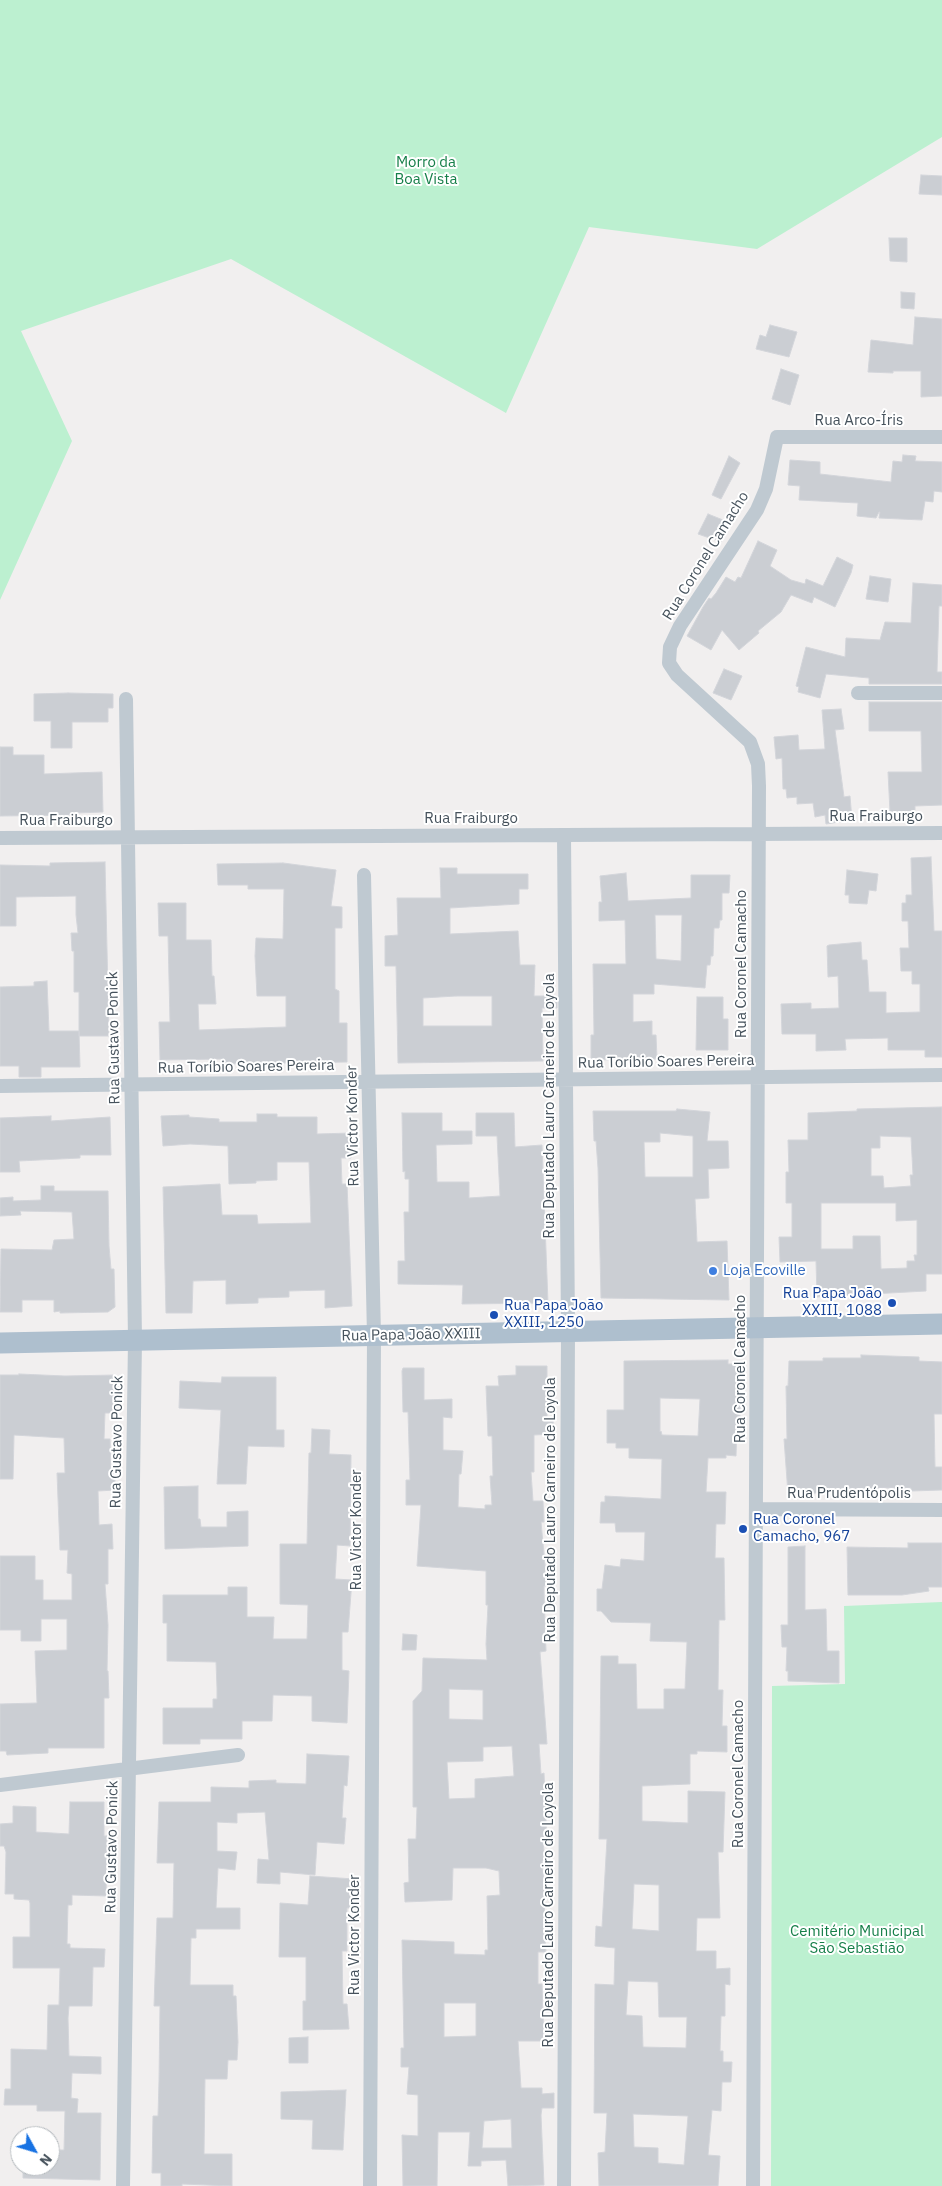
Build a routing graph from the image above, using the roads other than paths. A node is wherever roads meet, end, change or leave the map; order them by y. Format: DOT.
graph roads {
  1 [pos="777,437"];
  2 [pos="942,437"];
  3 [pos="942,693"];
  4 [pos="858,694"];
  5 [pos="126,699"];
  6 [pos="942,833"];
  7 [pos="759,834"];
  8 [pos="564,835"];
  9 [pos="128,837"];
  10 [pos="0,838"];
  11 [pos="364,875"];
  12 [pos="942,1076"];
  13 [pos="758,1078"];
  14 [pos="566,1080"];
  15 [pos="369,1082"];
  16 [pos="131,1084"];
  17 [pos="0,1086"];
  18 [pos="942,1324"];
  19 [pos="757,1328"];
  20 [pos="568,1331"];
  21 [pos="374,1336"];
  22 [pos="135,1340"];
  23 [pos="0,1343"];
  24 [pos="756,1510"];
  25 [pos="942,1510"];
  26 [pos="238,1755"];
  27 [pos="129,1769"];
  28 [pos="0,1785"];
  29 [pos="124,2186"];
  30 [pos="370,2186"];
  31 [pos="564,2186"];
  32 [pos="753,2186"];
  1 -- 2 [label="street, Rua Arco-Íris"];
  1 -- 7 [label="street, Rua Coronel Camacho"];
  3 -- 4 [label="street"];
  5 -- 9 [label="street, Rua Gustavo Ponick"];
  6 -- 7 [label="street, Rua Fraiburgo"];
  7 -- 8 [label="street, Rua Fraiburgo"];
  7 -- 13 [label="street, Rua Coronel Camacho"];
  8 -- 9 [label="street, Rua Fraiburgo"];
  8 -- 14 [label="street, Rua Deputado Lauro Carneiro de Loyola"];
  9 -- 10 [label="street, Rua Fraiburgo"];
  9 -- 16 [label="street, Rua Gustavo Ponick"];
  11 -- 15 [label="street, Rua Victor Konder"];
  12 -- 13 [label="street, Rua Toríbio Soares Pereira"];
  13 -- 14 [label="street, Rua Toríbio Soares Pereira"];
  13 -- 19 [label="street, Rua Coronel Camacho"];
  14 -- 15 [label="street, Rua Toríbio Soares Pereira"];
  14 -- 20 [label="street, Rua Deputado Lauro Carneiro de Loyola"];
  15 -- 16 [label="street, Rua Toríbio Soares Pereira"];
  15 -- 21 [label="street, Rua Victor Konder"];
  16 -- 17 [label="street, Rua Toríbio Soares Pereira"];
  16 -- 22 [label="street, Rua Gustavo Ponick"];
  18 -- 19 [label="main road, Rua Papa João XXIII"];
  19 -- 20 [label="main road, Rua Papa João XXIII"];
  19 -- 24 [label="street, Rua Coronel Camacho"];
  20 -- 21 [label="main road, Rua Papa João XXIII"];
  20 -- 31 [label="street, Rua Deputado Lauro Carneiro de Loyola"];
  21 -- 22 [label="main road, Rua Papa João XXIII"];
  21 -- 30 [label="street, Rua Victor Konder"];
  22 -- 23 [label="main road, Rua Papa João XXIII"];
  22 -- 27 [label="street, Rua Gustavo Ponick"];
  24 -- 25 [label="street, Rua Prudentópolis"];
  24 -- 32 [label="street, Rua Coronel Camacho"];
  26 -- 27 [label="street"];
  27 -- 28 [label="street"];
  27 -- 29 [label="street, Rua Gustavo Ponick"];
}
